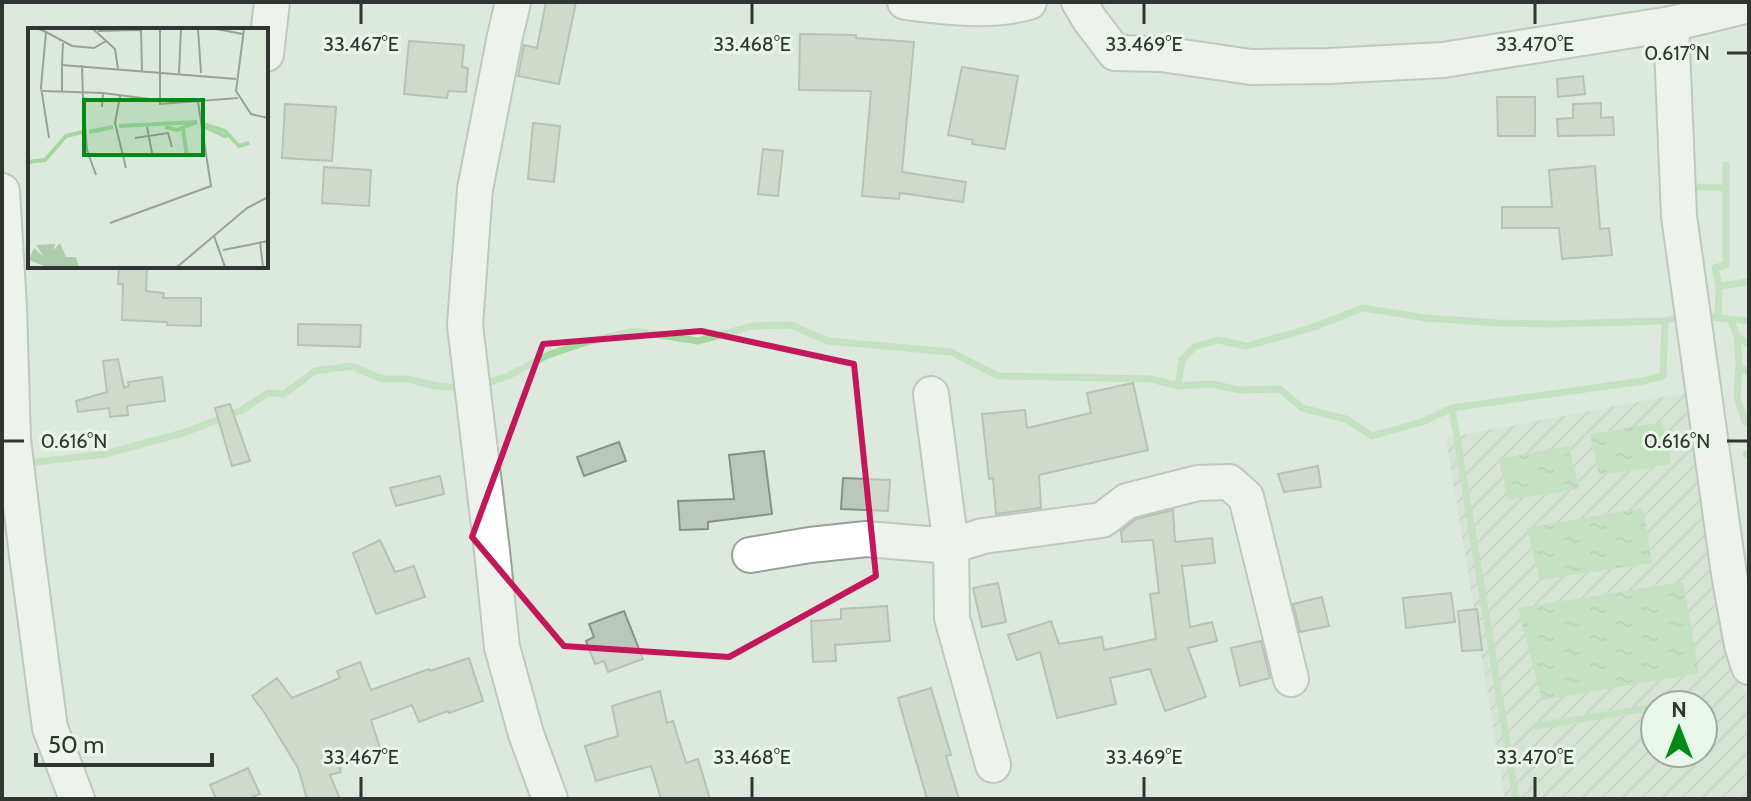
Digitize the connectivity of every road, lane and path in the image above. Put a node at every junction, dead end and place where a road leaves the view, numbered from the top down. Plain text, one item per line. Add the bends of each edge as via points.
1 (272, 2) edge
2 (513, 2) edge
3 (905, 2) edge
4 (1029, 2) edge
5 (1079, 2) edge
6 (1749, 5) edge
7 (1671, 24) junction
8 (268, 37) edge
9 (2, 191) edge
10 (931, 394) dead end
11 (951, 546) junction
12 (750, 555) dead end
13 (1749, 667) edge
14 (1291, 679) dead end
15 (993, 765) dead end
16 (77, 799) edge
17 (550, 799) edge

1 - 8 street
2 - 17 street via 475,189 465,325 502,647
3 - 4 street via 961,9
5 - 7 street via 1115,53 1251,67 1443,60
6 - 7 street
7 - 13 street via 1679,216 1729,574
9 - 16 street via 16,464 50,728
10 - 11 street
11 - 12 street via 866,539
11 - 14 street via 983,536 1102,520 1127,501 1198,483 1229,482 1246,497
11 - 15 street via 952,618

